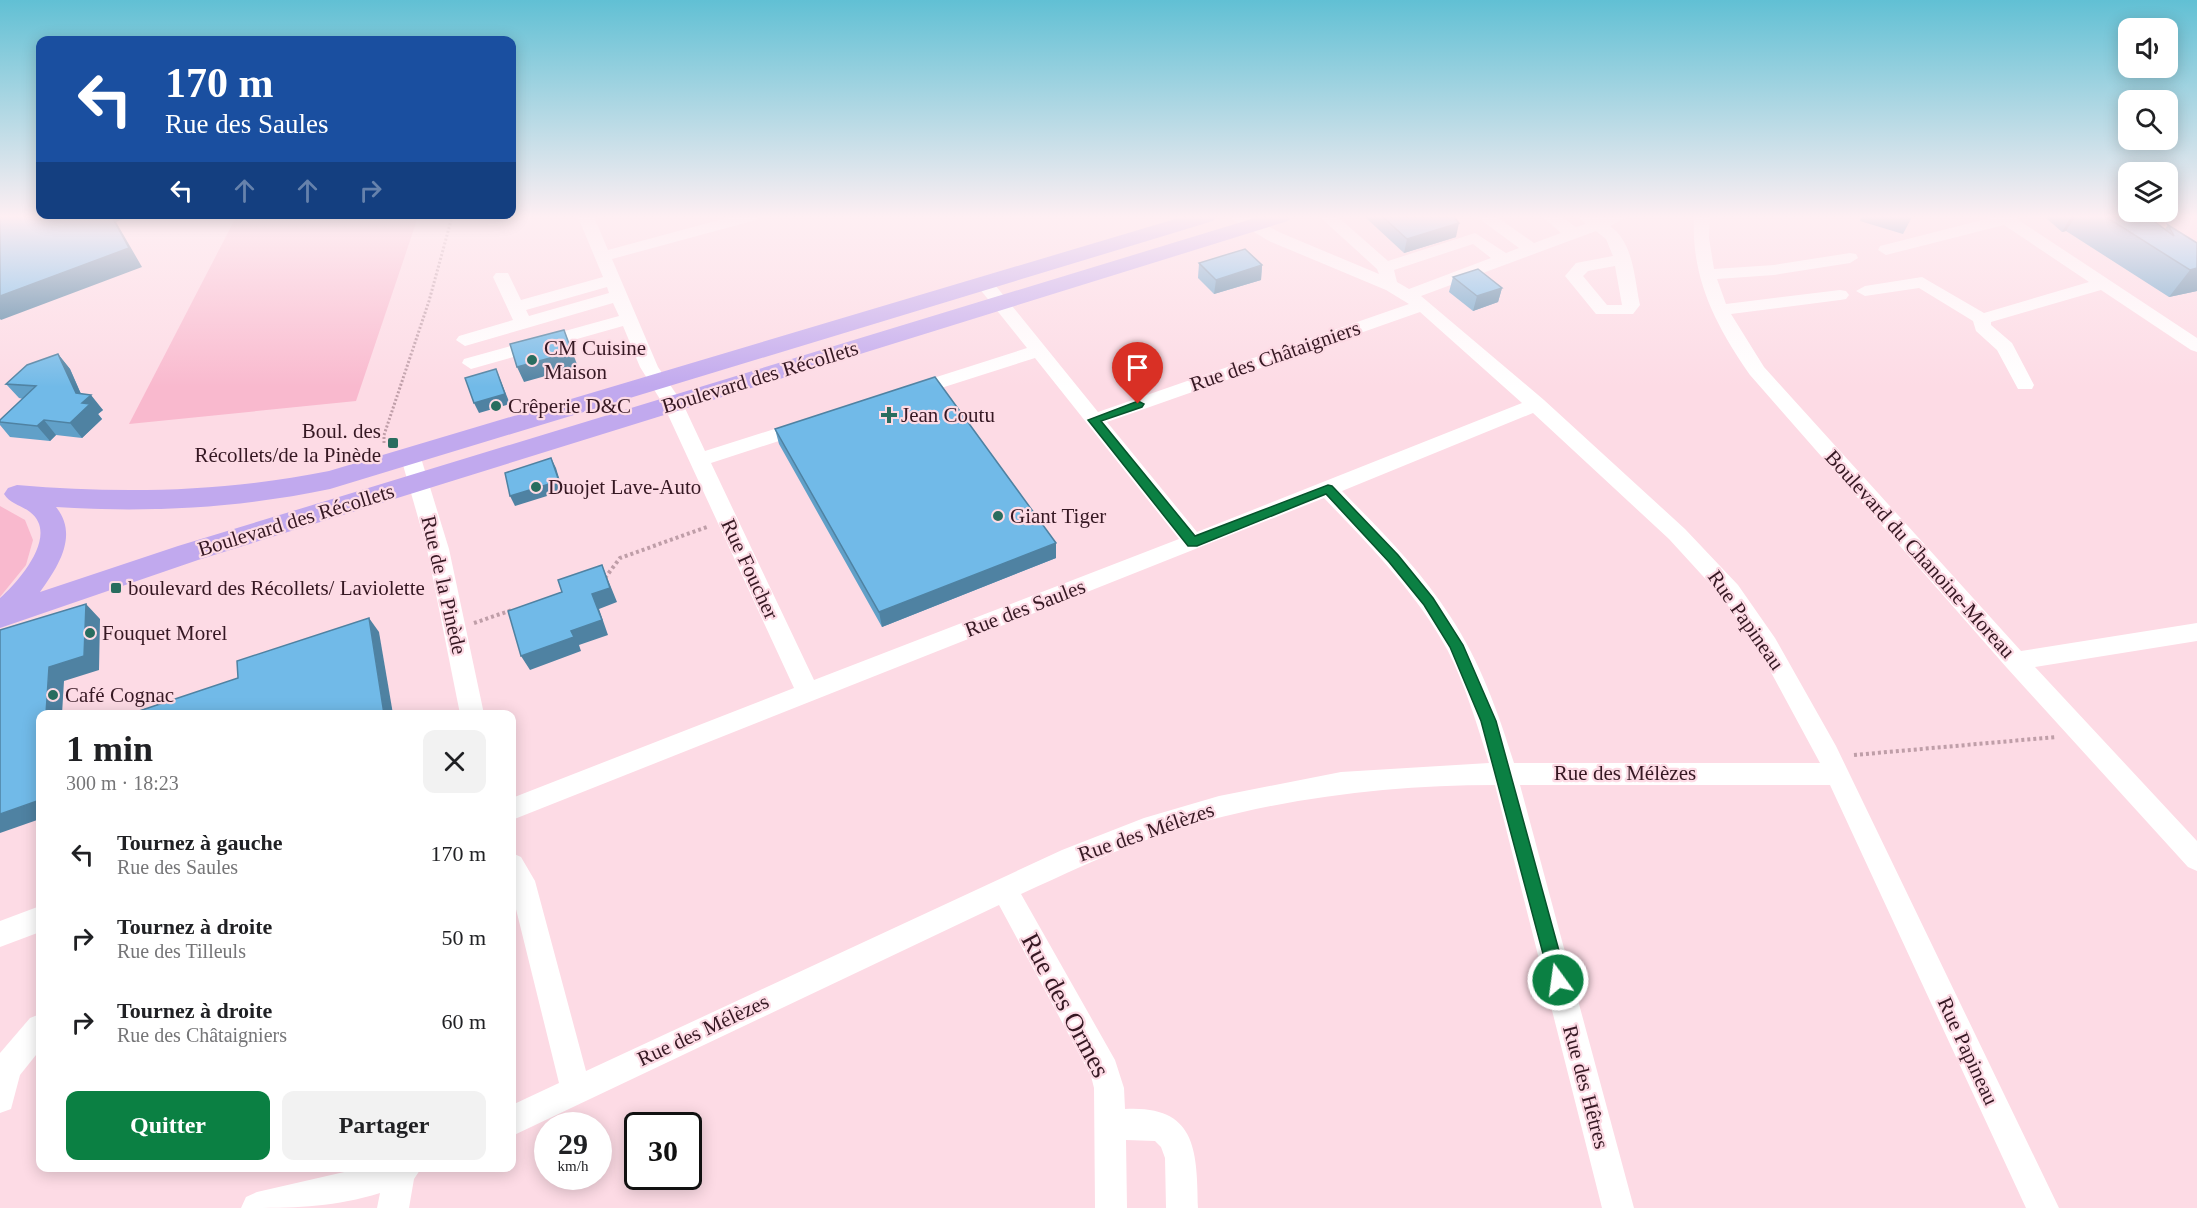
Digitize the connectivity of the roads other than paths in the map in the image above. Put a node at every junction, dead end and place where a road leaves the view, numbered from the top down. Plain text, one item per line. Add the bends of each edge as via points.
1 (608, 273) edge
2 (1021, 273) edge
3 (1091, 273) edge
4 (1363, 273) edge
5 (1387, 273) edge
6 (1473, 273) edge
7 (1717, 273) edge
8 (2087, 273) edge
9 (1707, 274) joint
10 (502, 277) dead end
11 (985, 284) junction
12 (2103, 284) junction
13 (1392, 286) junction
14 (614, 288) junction
15 (1865, 291) dead end
16 (1840, 295) dead end
17 (1416, 300) junction
18 (1000, 304) junction
19 (1719, 310) junction
20 (520, 315) junction
21 (628, 319) junction
22 (1982, 319) junction
23 (465, 340) dead end
24 (2197, 346) edge
25 (1038, 351) junction
26 (471, 363) dead end
27 (659, 383) junction
28 (2025, 385) dead end
29 (893, 397) edge
30 (673, 404) junction
31 (1537, 404) junction
32 (1094, 420) junction
33 (820, 421) edge
34 (699, 460) junction
35 (414, 470) junction
36 (1328, 489) junction
37 (6, 491) edge
38 (1193, 542) junction
39 (0, 616) edge
40 (2197, 632) edge
41 (2015, 660) junction
42 (808, 692) junction
43 (471, 710) edge
44 (1846, 764) junction
45 (1505, 774) junction
46 (516, 807) edge
47 (2197, 859) edge
48 (516, 871) edge
49 (1004, 889) junction
50 (36, 920) edge
51 (0, 934) edge
52 (36, 1033) edge
53 (4, 1063) edge
54 (576, 1090) junction
55 (0, 1098) edge
56 (516, 1119) edge
57 (1110, 1126) junction
58 (392, 1172) edge
59 (401, 1172) edge
60 (257, 1208) edge
61 (393, 1208) edge
62 (1111, 1208) edge
63 (1182, 1208) edge
64 (1618, 1208) edge
65 (2043, 1208) edge

1 - 14 street, Rue Foucher
2 - 11 main road, Boulevard des Récollets
3 - 18 main road, Boulevard des Récollets
4 - 13 street, Rue Papineau
5 - 13 street
6 - 17 street, Rue des Châtaigniers
7 - 9 street
8 - 12 street
9 - 19 street, Boulevard du Chanoine-Moreau
10 - 20 street
11 - 18 street
11 - 27 main road, Boulevard des Récollets
12 - 22 street
12 - 24 street
13 - 17 street, Rue Papineau
14 - 20 street
14 - 21 street, Rue Foucher
15 - 22 street via 1922,282
16 - 19 street
17 - 31 street, Rue Papineau
17 - 32 street, Rue des Châtaigniers
18 - 25 street
18 - 30 main road, Boulevard des Récollets
19 - 41 street, Boulevard du Chanoine-Moreau via 1743,352 1773,390
20 - 23 street
21 - 26 street
21 - 27 street, Rue Foucher
22 - 28 street via 1982,327 2005,347
25 - 29 street
25 - 32 street
27 - 30 street, Rue Foucher
27 - 35 main road, Boulevard des Récollets
30 - 34 street, Rue Foucher
30 - 35 main road, Boulevard des Récollets
31 - 36 street, Rue des Saules
31 - 44 street, Rue Papineau via 1677,534 1730,591
32 - 38 street
33 - 34 street
34 - 42 street, Rue Foucher
35 - 37 main road, Boulevard des Récollets via 201,501 134,503
35 - 39 main road, Boulevard des Récollets via 188,553
35 - 43 street, Rue de la Pinède via 438,549
36 - 38 street, Rue des Saules
36 - 45 street, Rue des Hêtres via 1394,559 1437,614 1469,672
37 - 39 main road via 35,502 47,513 54,537 38,576
38 - 42 street, Rue des Saules
40 - 41 street
41 - 47 street, Boulevard du Chanoine-Moreau
42 - 46 street, Rue des Saules
44 - 45 street, Rue des Mélèzes
44 - 65 street, Rue Papineau
45 - 49 street, Rue des Mélèzes via 1383,779 1254,799 1144,829
45 - 64 street, Rue des Hêtres
48 - 54 street via 522,881
49 - 54 street, Rue des Mélèzes
49 - 57 street, Rue des Ormes via 1104,1071 1109,1088
50 - 51 street
52 - 53 street
53 - 55 street
54 - 56 street, Rue des Mélèzes
57 - 62 street, Rue des Ormes
57 - 63 street via 1154,1125 1171,1134 1180,1153
58 - 60 street via 358,1186
59 - 61 street

